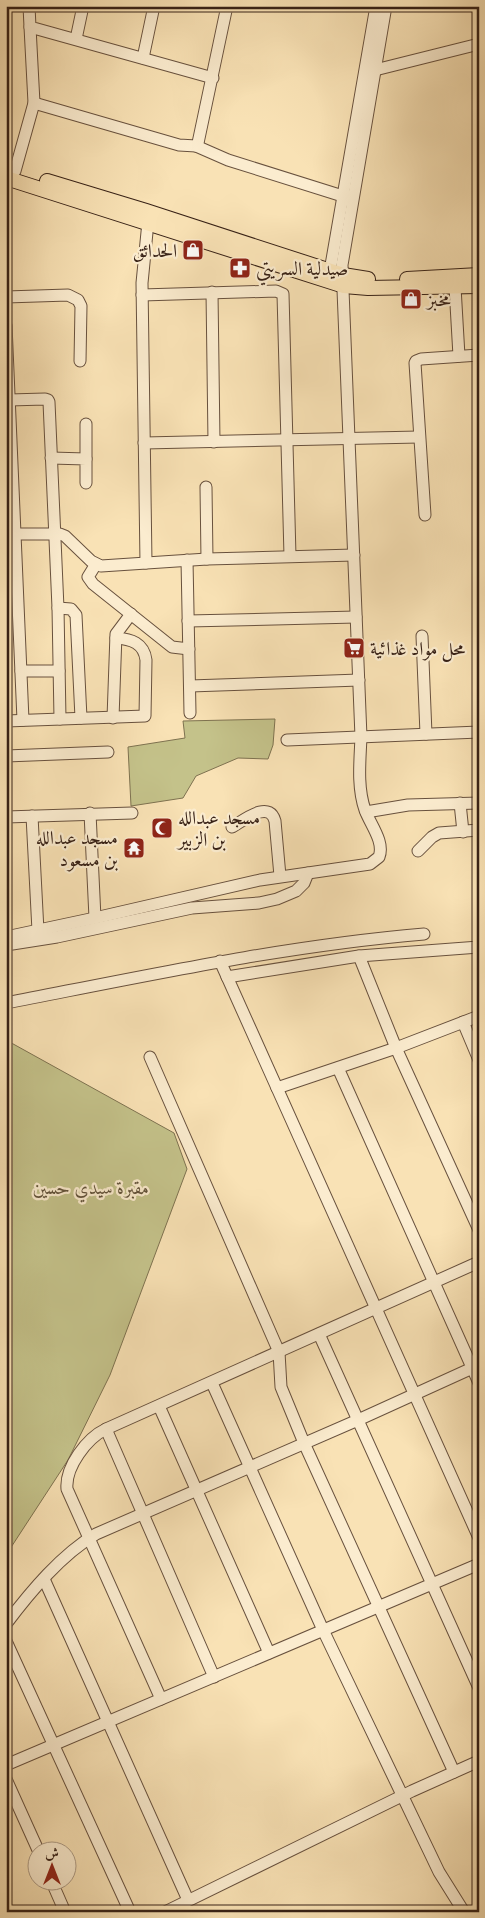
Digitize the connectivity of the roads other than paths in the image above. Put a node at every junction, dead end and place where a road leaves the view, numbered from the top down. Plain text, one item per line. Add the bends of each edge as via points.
1 (29, 6) edge
2 (83, 6) edge
3 (154, 6) edge
4 (227, 6) edge
5 (376, 6) edge
6 (386, 6) edge
7 (30, 27) junction
8 (76, 39) junction
9 (479, 44) edge
10 (143, 58) junction
11 (375, 70) junction
12 (213, 78) junction
13 (34, 103) junction
14 (196, 146) junction
15 (9, 173) edge
16 (349, 198) junction
17 (147, 216) junction
18 (479, 276) edge
19 (339, 277) junction
20 (479, 286) edge
21 (455, 287) junction
22 (212, 292) junction
23 (142, 295) junction
24 (6, 297) edge
25 (6, 325) edge
26 (479, 355) edge
27 (459, 356) junction
28 (80, 361) dead end
29 (9, 400) junction
30 (86, 424) dead end
31 (419, 437) junction
32 (348, 439) junction
33 (287, 440) junction
34 (214, 442) junction
35 (144, 443) junction
36 (51, 458) junction
37 (86, 458) junction
38 (9, 467) edge
39 (86, 483) dead end
40 (206, 486) dead end
41 (425, 515) dead end
42 (16, 534) junction
43 (54, 534) junction
44 (354, 555) junction
45 (290, 556) junction
46 (207, 559) junction
47 (187, 560) junction
48 (146, 563) junction
49 (96, 564) junction
50 (58, 608) junction
51 (131, 614) junction
52 (356, 617) junction
53 (188, 622) junction
54 (422, 636) dead end
55 (116, 638) junction
56 (189, 649) junction
57 (21, 671) junction
58 (59, 671) junction
59 (358, 680) junction
60 (190, 686) junction
61 (190, 713) dead end
62 (81, 718) junction
63 (113, 718) junction
64 (60, 719) junction
65 (23, 720) junction
66 (6, 721) edge
67 (479, 732) edge
68 (426, 734) junction
69 (361, 737) junction
70 (287, 740) dead end
71 (108, 752) dead end
72 (6, 756) edge
73 (460, 803) junction
74 (479, 803) edge
75 (366, 812) junction
76 (132, 813) dead end
77 (90, 814) junction
78 (32, 816) junction
79 (6, 817) edge
80 (232, 827) dead end
81 (479, 830) edge
82 (463, 832) junction
83 (418, 851) dead end
84 (308, 873) junction
85 (280, 876) junction
86 (95, 918) junction
87 (38, 931) junction
88 (424, 934) dead end
89 (6, 937) edge
90 (332, 943) junction
91 (6, 945) edge
92 (479, 947) edge
93 (359, 956) junction
94 (339, 959) junction
95 (220, 961) junction
96 (228, 977) junction
97 (6, 1003) edge
98 (479, 1016) edge
99 (463, 1022) junction
100 (396, 1048) junction
101 (150, 1056) dead end
102 (479, 1060) edge
103 (338, 1068) junction
104 (277, 1088) junction
105 (479, 1230) edge
106 (479, 1262) edge
107 (434, 1282) junction
108 (376, 1308) junction
109 (318, 1334) junction
110 (279, 1352) junction
111 (475, 1366) edge
112 (212, 1382) junction
113 (479, 1383) edge
114 (414, 1394) junction
115 (159, 1406) junction
116 (358, 1420) junction
117 (106, 1429) junction
118 (304, 1443) junction
119 (250, 1467) junction
120 (196, 1490) junction
121 (142, 1514) junction
122 (88, 1538) junction
123 (479, 1538) edge
124 (479, 1564) edge
125 (44, 1580) junction
126 (432, 1584) junction
127 (378, 1607) junction
128 (6, 1624) edge
129 (322, 1630) junction
130 (6, 1641) edge
131 (269, 1653) junction
132 (214, 1677) junction
133 (479, 1688) edge
134 (161, 1699) junction
135 (108, 1722) junction
136 (54, 1745) junction
137 (479, 1761) edge
138 (6, 1765) edge
139 (454, 1772) junction
140 (6, 1779) edge
141 (402, 1796) junction
142 (33, 1840) edge
143 (55, 1890) edge
144 (188, 1900) junction
145 (65, 1912) edge
146 (130, 1912) edge
147 (165, 1912) edge
148 (464, 1912) edge

1 - 7 street
2 - 8 street
3 - 10 street
4 - 12 street
5 - 16 street
6 - 11 street
7 - 8 street
7 - 13 street
8 - 10 street
9 - 11 street
10 - 12 street
11 - 16 street
12 - 14 street
13 - 14 street via 179,145
13 - 15 street
14 - 16 street via 228,160
15 - 17 main road
16 - 19 street
17 - 19 main road
17 - 19 main road
17 - 23 street
18 - 19 main road via 388,280
19 - 21 main road via 368,288
19 - 32 street
20 - 21 main road
21 - 27 street
22 - 23 street
22 - 33 street via 276,291 283,294
22 - 34 street
23 - 35 street
24 - 28 street via 68,295 78,300 81,306
25 - 29 street
26 - 27 street
27 - 31 street via 416,361
29 - 36 street via 48,400
29 - 38 street
30 - 37 street
31 - 32 street
31 - 41 street
32 - 33 street
32 - 44 street
33 - 34 street
33 - 45 street
34 - 35 street
35 - 48 street
36 - 37 street
36 - 43 street
37 - 39 street
38 - 42 street
40 - 46 street
42 - 43 street
42 - 57 street
43 - 49 street via 65,536
43 - 50 street
44 - 45 street
44 - 52 street
45 - 46 street
46 - 47 street
47 - 48 street
47 - 53 street
48 - 49 street
49 - 51 street via 89,574 90,582
50 - 58 street
50 - 62 street via 71,609 76,615
51 - 55 street
51 - 56 street via 172,647
52 - 53 street
52 - 59 street
53 - 56 street
54 - 68 street
55 - 63 street
55 - 63 street via 137,643 144,651 146,713 142,717
56 - 60 street
57 - 58 street
57 - 65 street
58 - 64 street
59 - 60 street
59 - 69 street
60 - 61 street
62 - 63 street
62 - 64 street
64 - 65 street
65 - 66 street
67 - 68 street
68 - 69 street
69 - 70 street
69 - 75 street via 360,791
71 - 72 street
73 - 74 street
73 - 75 street via 408,805
73 - 82 street
75 - 84 street via 381,846 377,860 370,864
76 - 77 street
77 - 78 street
77 - 86 street
78 - 79 street
78 - 87 street
80 - 85 street via 261,811 273,815
81 - 82 street
82 - 83 street via 435,835
84 - 85 street
84 - 91 street via 296,892 277,899 192,908
85 - 86 street
86 - 87 street
87 - 89 street
88 - 90 street
90 - 94 street
90 - 95 street
92 - 93 street
93 - 94 street
93 - 100 street
94 - 96 street
95 - 96 street
95 - 97 street
96 - 104 street
98 - 99 street
99 - 100 street
99 - 102 street
100 - 103 street
100 - 105 street
101 - 110 street
103 - 104 street
103 - 107 street
104 - 108 street
106 - 107 street
107 - 108 street
107 - 111 street
108 - 109 street
108 - 114 street
109 - 110 street
109 - 116 street
110 - 112 street
110 - 118 street via 281,1387
111 - 113 street
111 - 114 street
112 - 115 street
112 - 119 street
114 - 116 street
114 - 123 street
115 - 117 street
115 - 120 street
116 - 118 street
116 - 126 street
117 - 121 street
117 - 122 street via 87,1442 67,1480 69,1494
118 - 119 street
118 - 127 street
119 - 120 street
119 - 129 street
120 - 121 street
120 - 131 street
121 - 122 street
121 - 132 street
122 - 125 street
122 - 134 street
124 - 126 street
125 - 128 street
125 - 135 street
126 - 127 street
126 - 133 street
127 - 129 street
127 - 139 street
129 - 131 street
129 - 141 street
130 - 136 street
131 - 132 street
132 - 134 street
134 - 135 street
135 - 136 street
135 - 144 street
136 - 138 street
136 - 146 street
137 - 139 street
139 - 141 street
140 - 142 street
141 - 144 street
141 - 148 street via 439,1872
143 - 145 street
144 - 147 street

